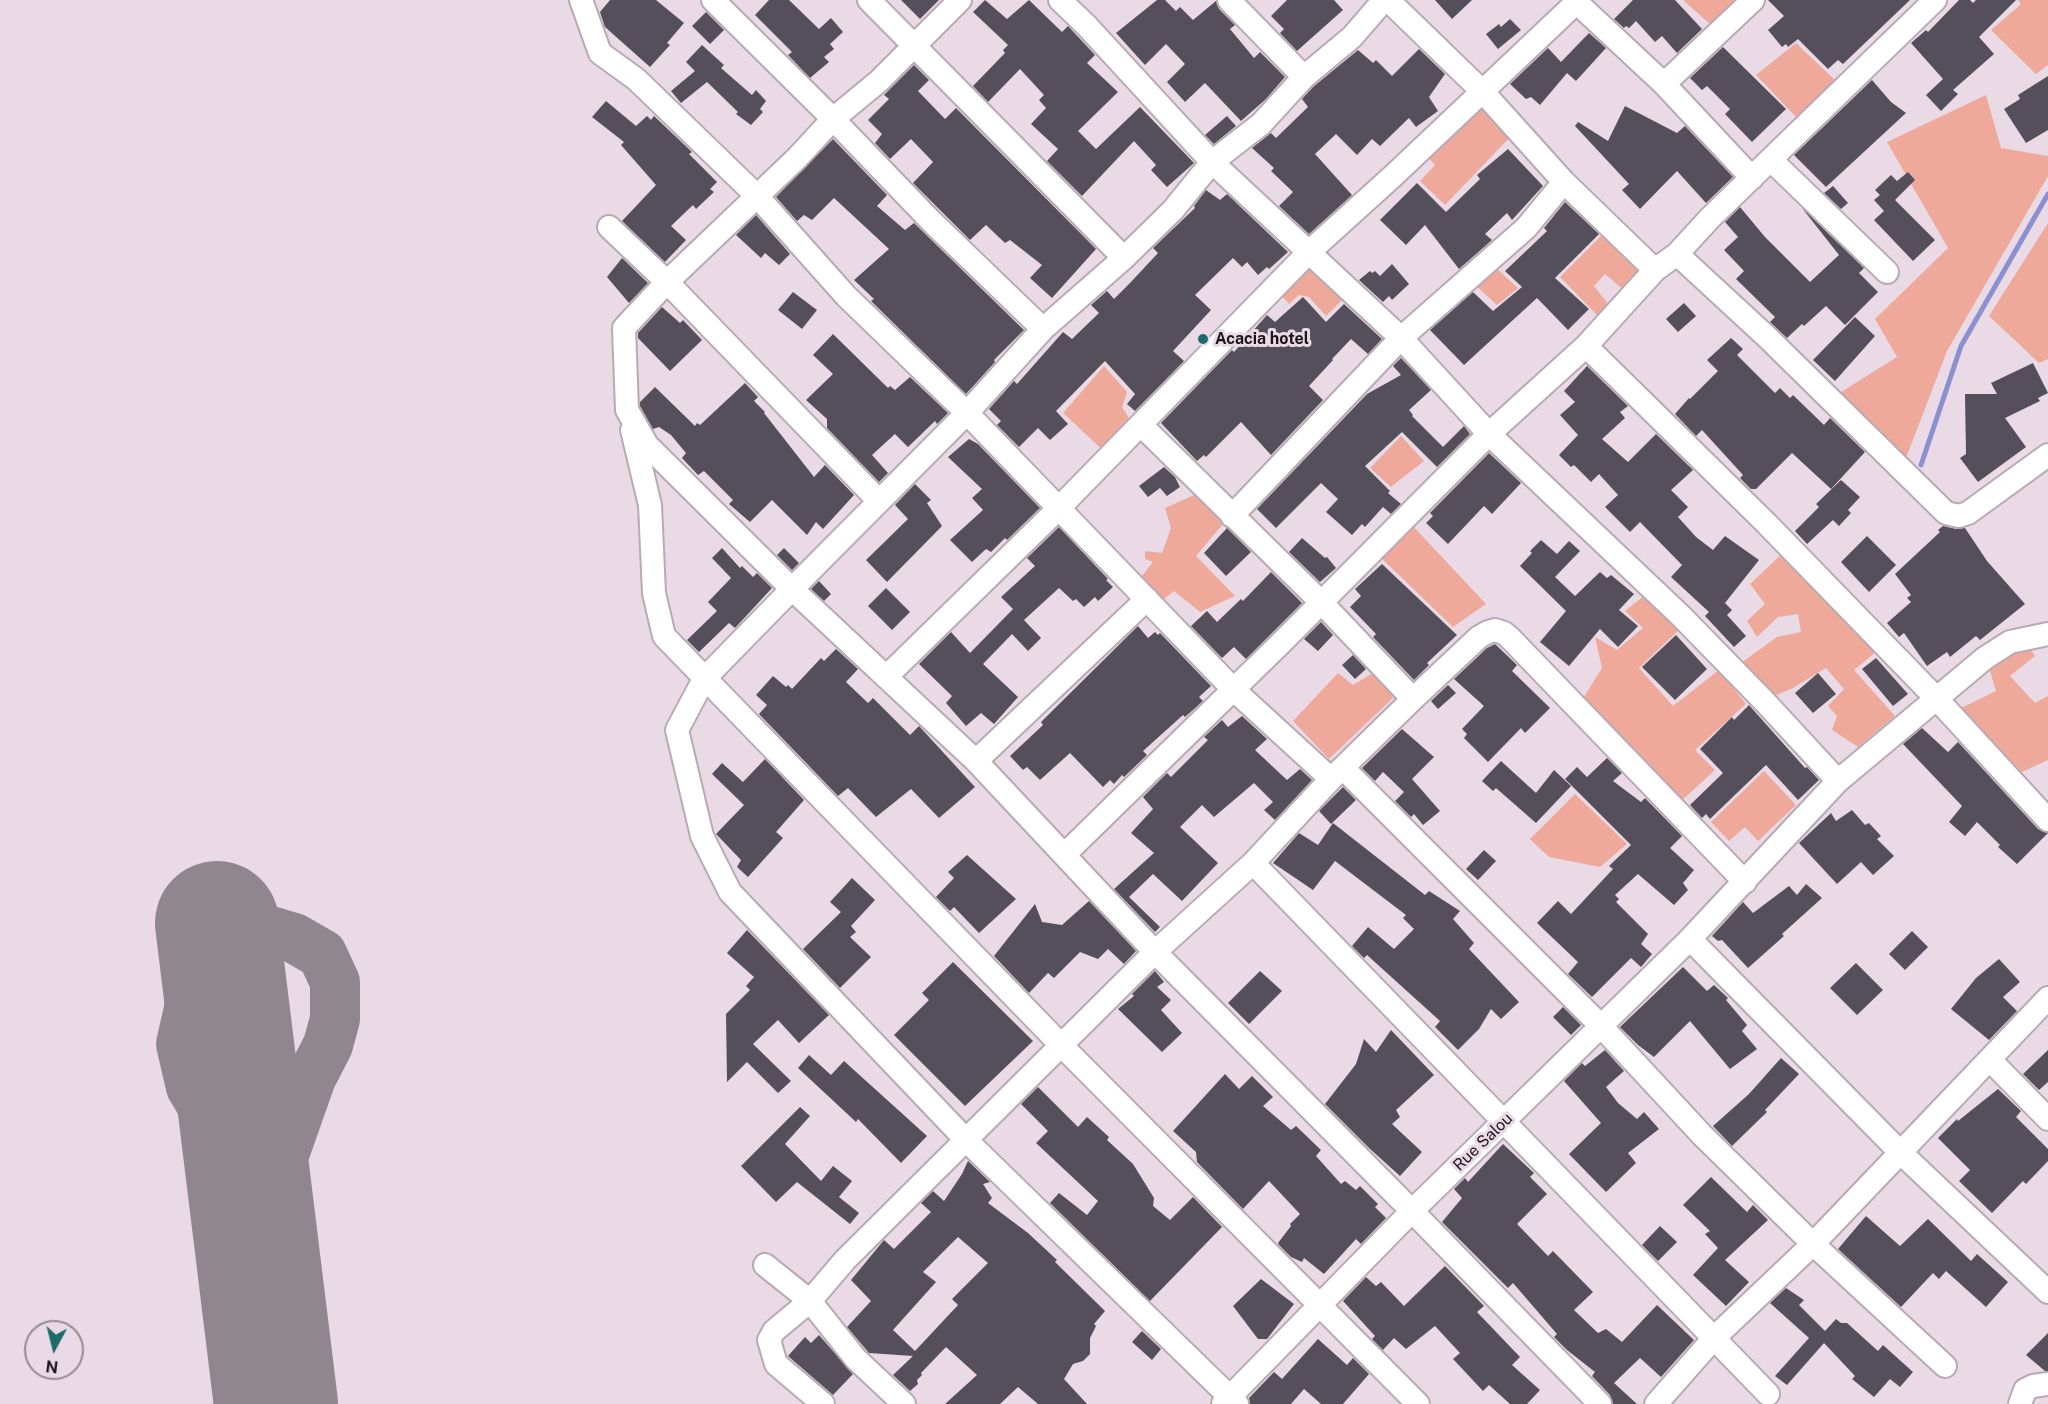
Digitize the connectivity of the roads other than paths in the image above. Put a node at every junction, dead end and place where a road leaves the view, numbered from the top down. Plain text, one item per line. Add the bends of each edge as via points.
1 (581, 0) edge
2 (713, 0) edge
3 (869, 0) edge
4 (960, 0) edge
5 (1060, 0) edge
6 (1229, 0) edge
7 (1384, 0) edge
8 (1388, 0) edge
9 (1753, 0) edge
10 (1935, 0) edge
11 (1576, 1) edge
12 (914, 45) junction
13 (1304, 77) junction
14 (1664, 84) junction
15 (1483, 92) junction
16 (833, 119) junction
17 (1771, 160) junction
18 (1212, 162) junction
19 (1752, 178) junction
20 (1564, 182) junction
21 (757, 196) junction
22 (609, 227) dead end
23 (1309, 252) junction
24 (1677, 254) junction
25 (1124, 258) junction
26 (1655, 270) junction
27 (1887, 272) dead end
28 (667, 282) junction
29 (1043, 329) junction
30 (1401, 338) junction
31 (1586, 346) junction
32 (627, 410) junction
33 (967, 414) junction
34 (1141, 425) junction
35 (1489, 434) junction
36 (2048, 455) edge
37 (879, 501) junction
38 (1058, 509) junction
39 (1232, 516) junction
40 (792, 589) junction
41 (1147, 598) junction
42 (1321, 602) junction
43 (2048, 634) edge
44 (886, 677) junction
45 (705, 679) junction
46 (1234, 690) junction
47 (1936, 698) junction
48 (1413, 699) junction
49 (976, 761) junction
50 (1337, 773) junction
51 (1838, 782) junction
52 (2048, 820) edge
53 (1064, 855) junction
54 (1253, 863) junction
55 (1745, 882) junction
56 (1690, 939) junction
57 (1155, 952) junction
58 (2048, 998) edge
59 (1600, 1025) junction
60 (1062, 1046) junction
61 (1990, 1060) junction
62 (2048, 1119) edge
63 (1505, 1121) junction
64 (967, 1141) junction
65 (1902, 1153) junction
66 (1412, 1211) junction
67 (1813, 1244) junction
68 (765, 1265) dead end
69 (2048, 1292) edge
70 (810, 1301) junction
71 (1321, 1305) junction
72 (1714, 1338) junction
73 (1944, 1366) dead end
74 (2048, 1384) edge
75 (1768, 1394) dead end
76 (1230, 1402) edge
77 (823, 1404) edge
78 (904, 1404) edge
79 (1418, 1404) edge
80 (1600, 1404) edge
81 (1656, 1404) edge
82 (2020, 1404) edge

1 - 21 street via 600,53 636,80
2 - 16 street
3 - 12 street
4 - 12 street
5 - 18 street
6 - 13 street
7 - 13 street via 1352,37
8 - 15 street
9 - 14 street
10 - 17 street
11 - 14 street
11 - 15 street
12 - 16 street
12 - 25 street
13 - 18 street via 1262,124
14 - 19 street
15 - 20 street
15 - 23 street
16 - 21 street
16 - 29 street
17 - 19 street
17 - 27 street
18 - 23 street
18 - 25 street via 1173,210
19 - 24 street
20 - 26 street
20 - 30 street via 1526,228
21 - 28 street
21 - 33 street via 846,296
22 - 28 street
23 - 30 street
23 - 34 street
24 - 26 street
24 - 36 street via 1947,513 1968,513
25 - 29 street
26 - 31 street
28 - 32 street via 624,328
28 - 37 street
29 - 33 street
30 - 35 street
30 - 39 street
31 - 35 street
31 - 47 street
32 - 40 street via 647,445
32 - 45 street via 650,505 654,593 664,636
33 - 37 street
33 - 38 street
34 - 38 street
34 - 39 street
35 - 42 street
35 - 51 street via 1682,616
37 - 40 street
38 - 41 street
38 - 44 street
39 - 42 street
40 - 44 street
40 - 45 street
41 - 46 street
41 - 49 street
42 - 46 street
42 - 48 street
43 - 47 street, Rue Salou via 2010,642
44 - 49 street
45 - 60 street
45 - 64 street via 677,730 702,836 730,892
46 - 50 street
46 - 53 street
47 - 51 street, Rue Salou
47 - 52 street
48 - 50 street
48 - 55 street via 1479,637 1495,630 1504,633
49 - 53 street
50 - 54 street
50 - 59 street
51 - 55 street, Rue Salou
53 - 57 street
54 - 57 street
54 - 63 street
55 - 56 street, Rue Salou
56 - 59 street, Rue Salou
56 - 65 street
57 - 60 street
57 - 66 street
58 - 61 street
59 - 63 street, Rue Salou
59 - 67 street via 1702,1135
60 - 64 street
60 - 71 street
61 - 62 street
61 - 65 street
63 - 66 street, Rue Salou
63 - 72 street
64 - 70 street via 845,1260
64 - 76 street
65 - 67 street
65 - 69 street
66 - 71 street, Rue Salou
66 - 80 street
67 - 72 street
67 - 73 street
68 - 70 street
70 - 77 street via 774,1331 769,1340 776,1364
70 - 78 street via 856,1359
71 - 76 street, Rue Salou
71 - 79 street
72 - 75 street
72 - 81 street
74 - 82 street via 2025,1390

